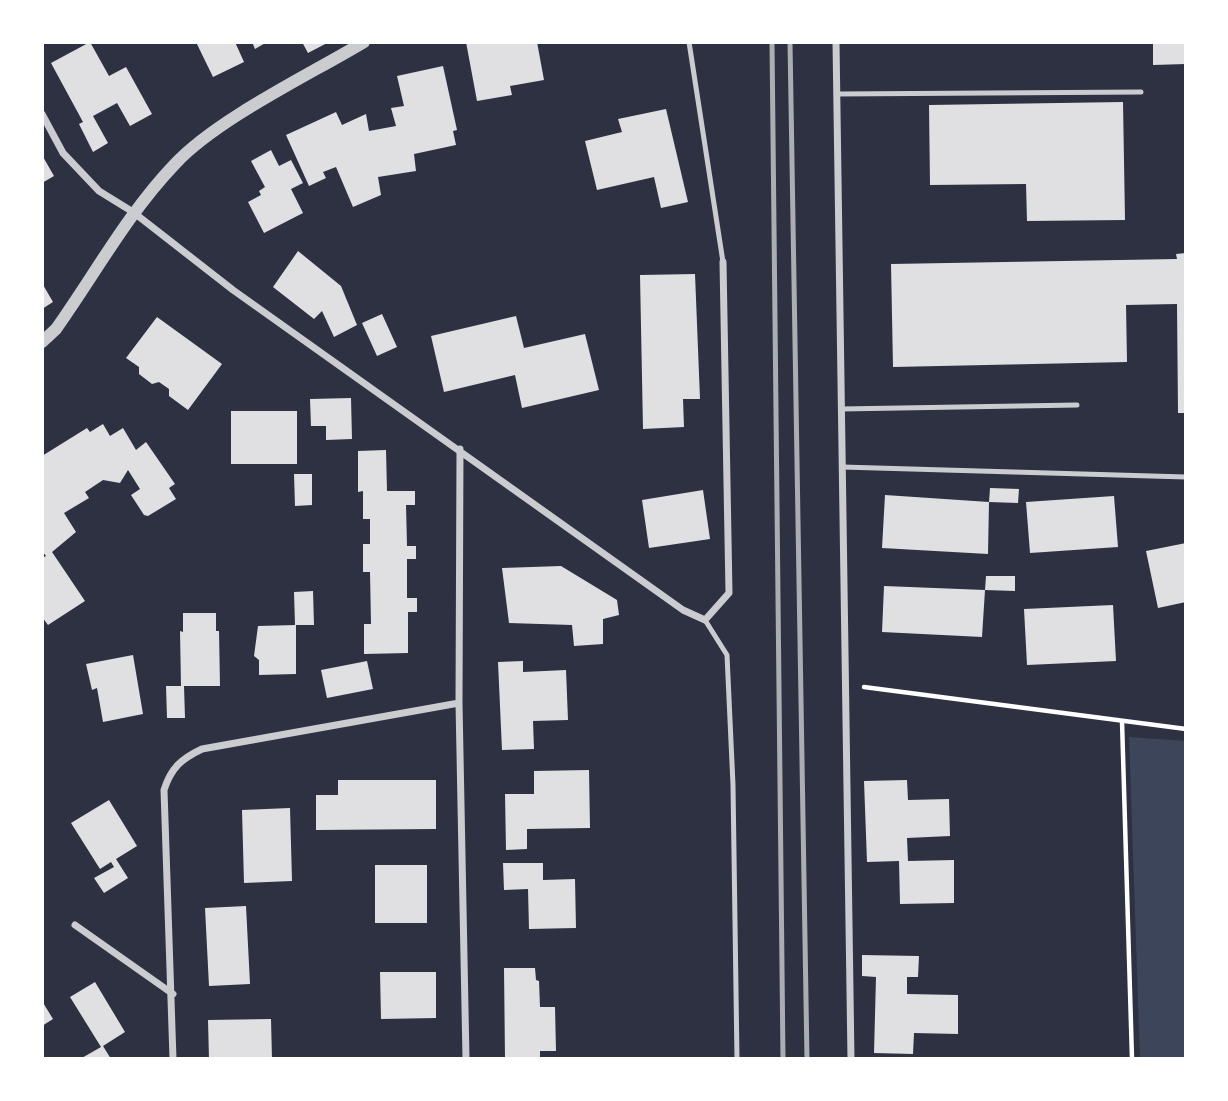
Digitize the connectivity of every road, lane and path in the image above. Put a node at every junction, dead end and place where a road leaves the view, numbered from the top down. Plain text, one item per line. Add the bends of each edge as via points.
1 (364, 42) edge
2 (689, 42) edge
3 (836, 42) edge
4 (1141, 92) dead end
5 (837, 94) junction
6 (42, 114) edge
7 (133, 212) junction
8 (723, 262) joint
9 (42, 342) edge
10 (1077, 405) dead end
11 (841, 409) junction
12 (460, 449) junction
13 (842, 467) junction
14 (1186, 477) edge
15 (705, 620) junction
16 (845, 685) junction
17 (459, 703) junction
18 (1122, 721) junction
19 (1186, 729) edge
20 (75, 925) dead end
21 (173, 994) junction
22 (173, 1059) edge
23 (466, 1059) edge
24 (737, 1059) edge
25 (851, 1059) edge
26 (1132, 1059) edge

1 - 7 street via 225,125 177,162
2 - 8 lane
3 - 5 street
4 - 5 lane
5 - 11 street
6 - 7 street via 63,153 99,191
7 - 9 street via 63,319
7 - 12 street via 233,290
8 - 15 street via 729,593
10 - 11 lane
11 - 13 street
12 - 15 street via 683,610
12 - 17 street
13 - 14 lane
13 - 16 street
15 - 24 lane via 727,655
16 - 18 path
16 - 25 street
17 - 21 street via 202,749 184,757 170,771 164,790
17 - 23 street
18 - 19 path
18 - 26 path
20 - 21 street
21 - 22 street

